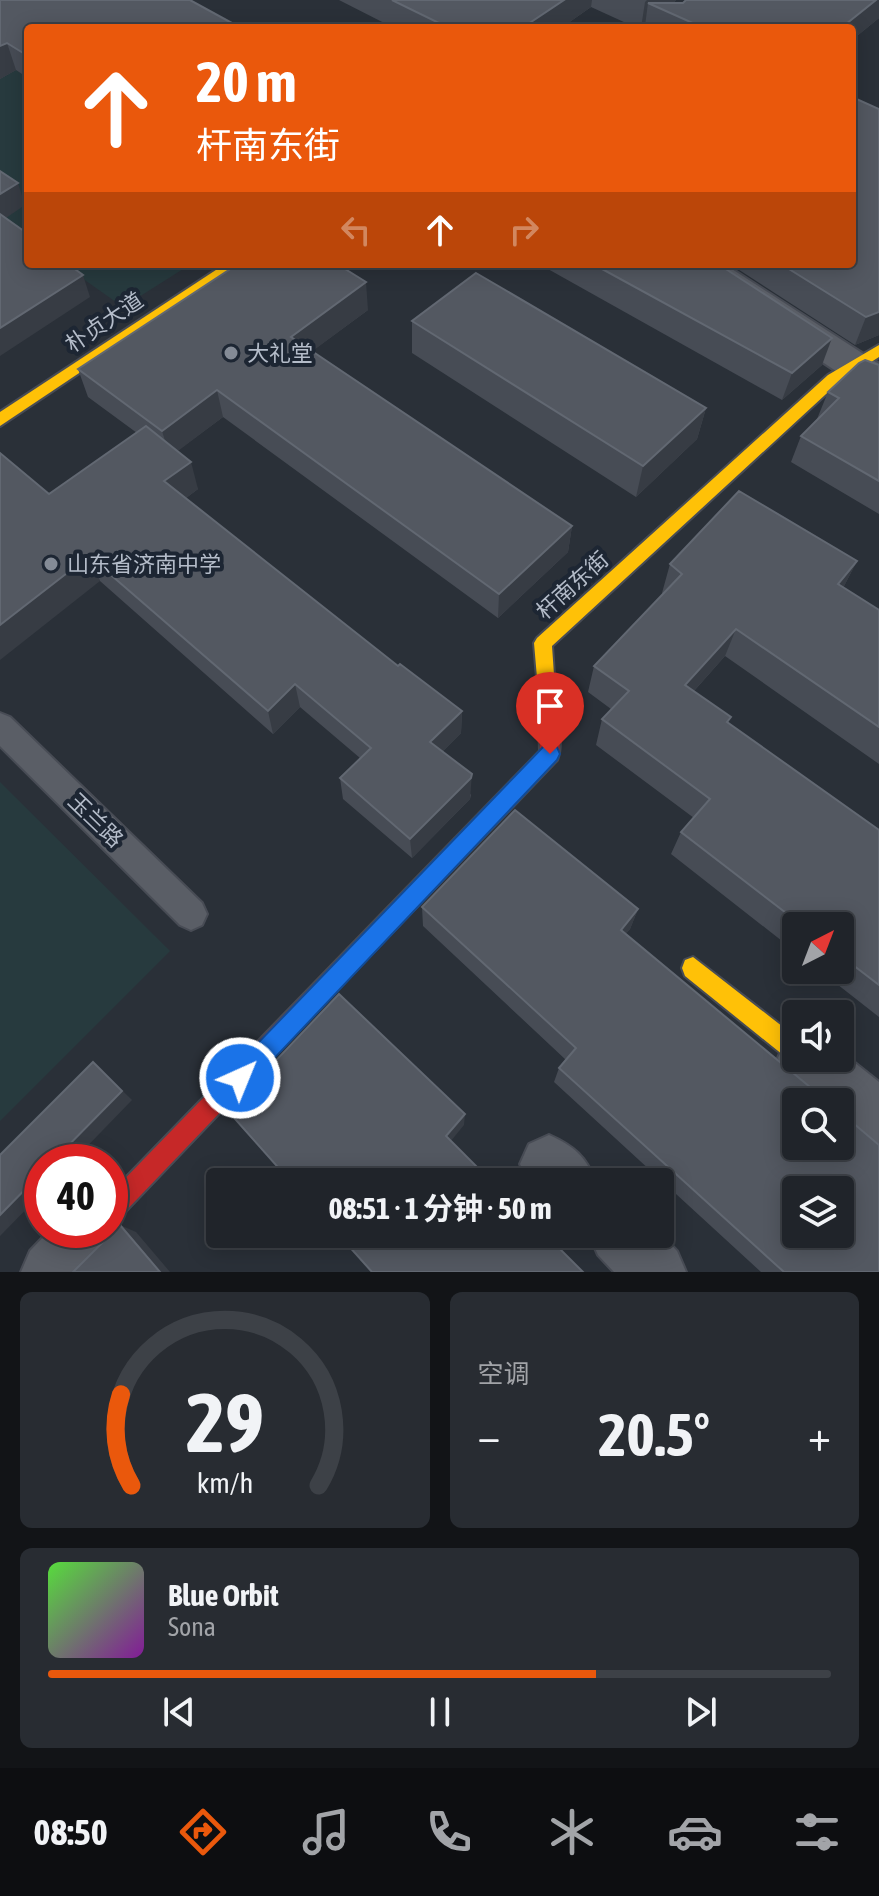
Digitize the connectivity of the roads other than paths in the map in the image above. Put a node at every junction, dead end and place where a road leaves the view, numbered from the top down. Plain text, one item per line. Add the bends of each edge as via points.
1 (229, 268) edge
2 (706, 268) edge
3 (871, 366) edge
4 (0, 420) edge
5 (0, 726) edge
6 (191, 914) dead end
7 (693, 968) dead end
8 (782, 1040) edge
9 (822, 1072) edge
10 (879, 1118) edge
11 (128, 1193) edge
12 (74, 1248) edge
13 (633, 1248) edge
14 (51, 1272) edge
15 (656, 1272) edge

1 - 4 street, 朴贞大道
2 - 3 street
3 - 11 street, 杆南东街 via 833,379 543,643 550,754
5 - 6 lane, 玉兰路
7 - 8 street
9 - 10 street
12 - 14 street
13 - 15 street

